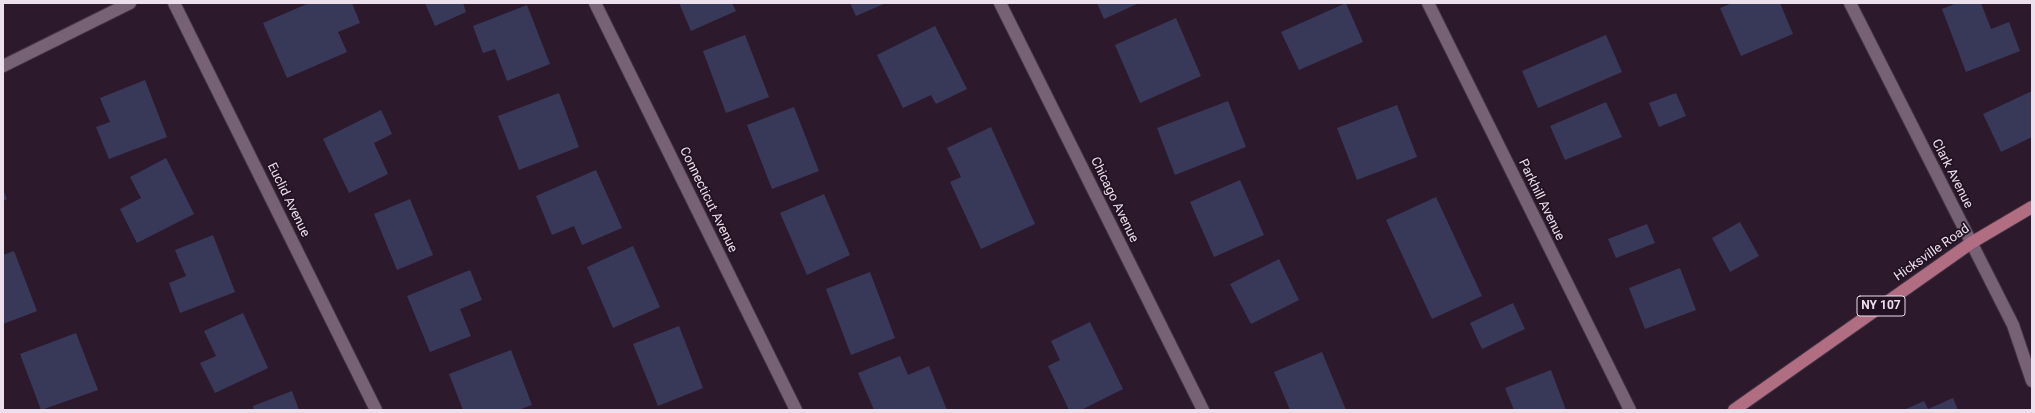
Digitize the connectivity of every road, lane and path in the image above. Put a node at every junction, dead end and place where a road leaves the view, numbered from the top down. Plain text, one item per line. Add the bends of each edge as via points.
1 (130, 3) edge
2 (174, 3) edge
3 (595, 3) edge
4 (1000, 3) edge
5 (1428, 3) edge
6 (1850, 3) edge
7 (3, 66) edge
8 (2032, 207) edge
9 (1971, 243) junction
10 (2032, 381) edge
11 (376, 410) edge
12 (796, 410) edge
13 (1203, 410) edge
14 (1630, 410) edge
15 (1734, 410) edge

1 - 7 street
2 - 11 street, Euclid Avenue
3 - 12 street, Connecticut Avenue
4 - 13 street, Chicago Avenue
5 - 14 street, Parkhill Avenue
6 - 9 street, Clark Avenue
8 - 9 main road, Hicksville Road / NY 107
9 - 10 street, Clark Avenue via 2013,325
9 - 15 main road, Hicksville Road / NY 107

